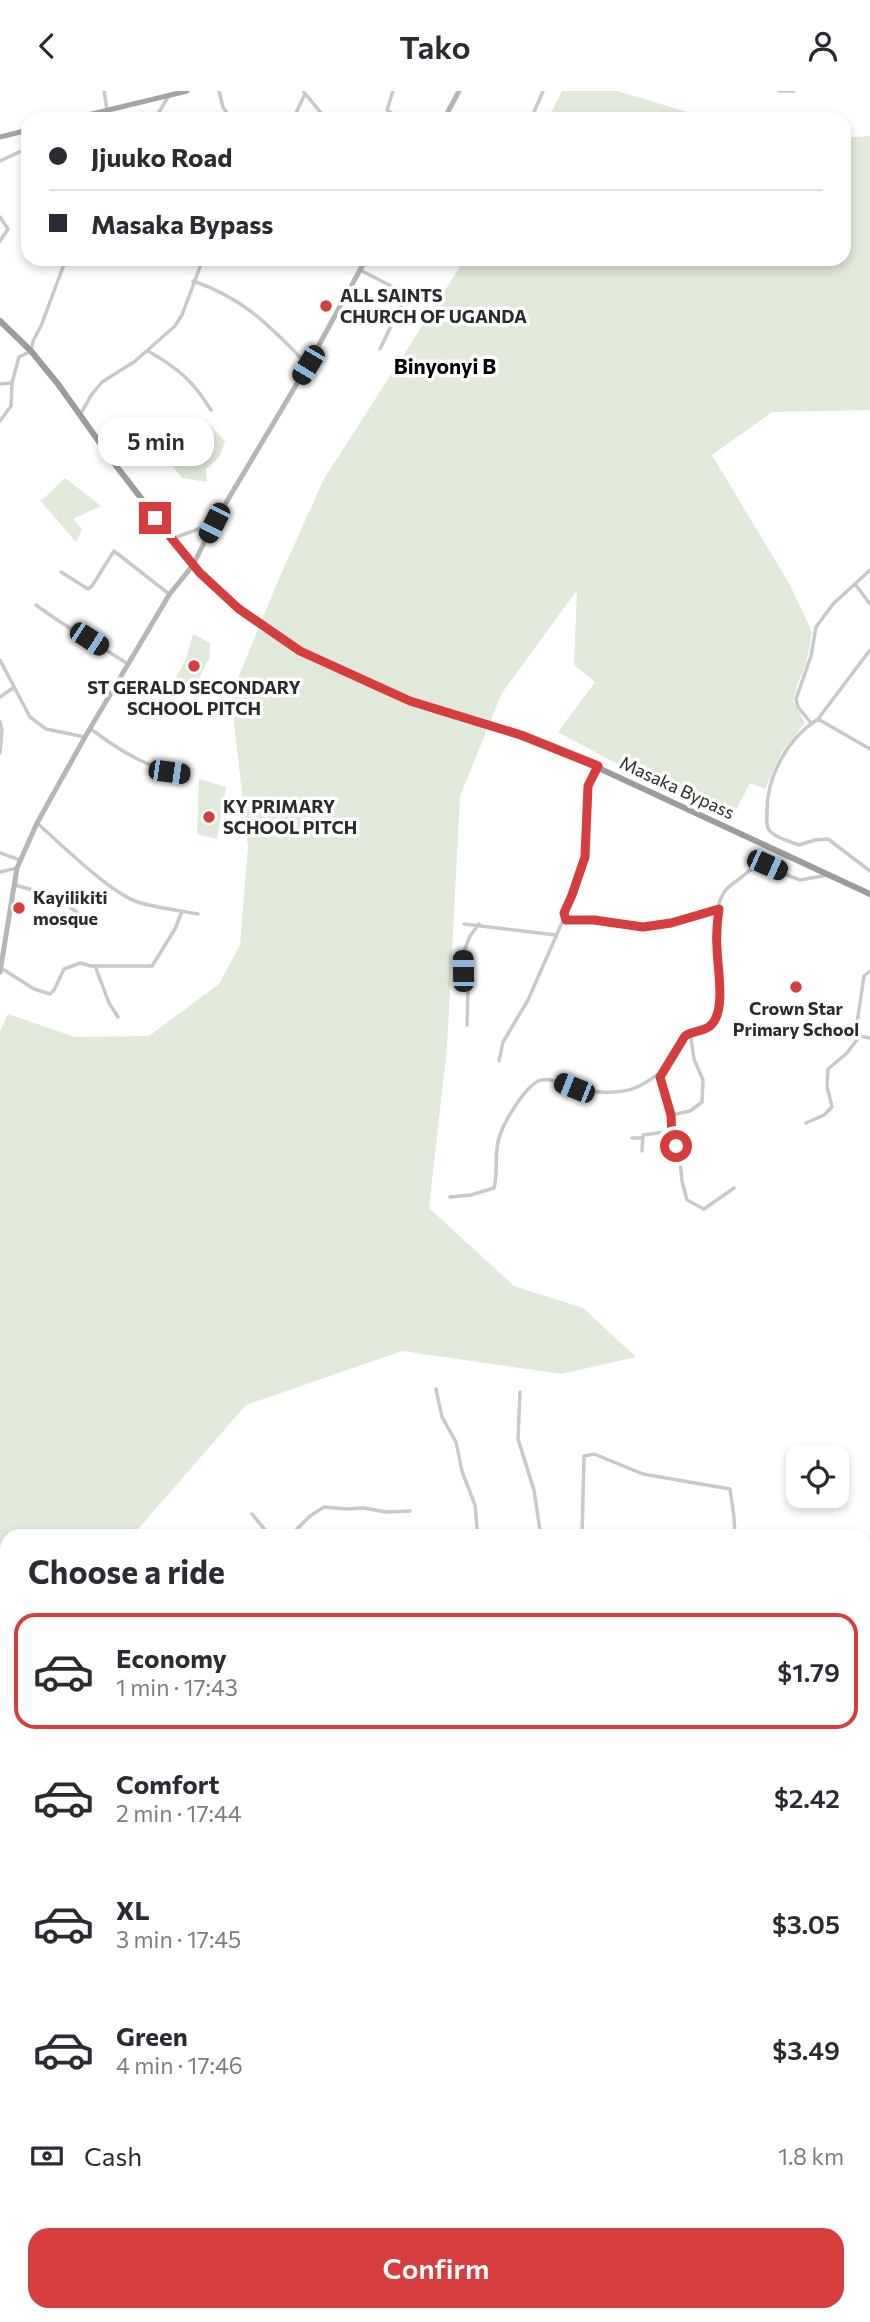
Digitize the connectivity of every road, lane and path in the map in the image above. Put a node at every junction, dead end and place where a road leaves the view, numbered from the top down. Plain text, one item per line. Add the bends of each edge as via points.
1 (104, 91) edge
2 (187, 91) edge
3 (219, 91) edge
4 (393, 91) edge
5 (459, 91) edge
6 (542, 91) edge
7 (779, 91) edge
8 (794, 91) edge
9 (304, 92) edge
10 (170, 95) junction
11 (107, 110) junction
12 (99, 112) edge
13 (159, 112) edge
14 (226, 112) edge
15 (296, 112) edge
16 (320, 112) edge
17 (390, 112) edge
18 (448, 112) edge
19 (534, 112) edge
20 (21, 131) edge
21 (1, 135) edge
22 (21, 152) edge
23 (0, 162) edge
24 (0, 217) edge
25 (0, 241) edge
26 (63, 266) edge
27 (200, 266) edge
28 (362, 266) edge
29 (360, 270) junction
30 (193, 281) junction
31 (0, 321) edge
32 (380, 349) dead end
33 (31, 351) junction
34 (148, 351) junction
35 (308, 365) junction
36 (12, 383) junction
37 (0, 384) edge
38 (211, 410) dead end
39 (79, 415) junction
40 (0, 421) edge
41 (214, 523) junction
42 (172, 539) junction
43 (193, 565) junction
44 (870, 570) edge
45 (61, 572) dead end
46 (855, 584) junction
47 (169, 595) junction
48 (870, 604) edge
49 (36, 605) dead end
50 (869, 651) edge
51 (0, 660) edge
52 (128, 664) junction
53 (13, 688) junction
54 (0, 697) edge
55 (818, 719) junction
56 (0, 722) edge
57 (811, 723) junction
58 (90, 729) junction
59 (85, 737) junction
60 (870, 750) edge
61 (0, 753) edge
62 (598, 766) junction
63 (189, 775) dead end
64 (37, 823) junction
65 (0, 853) edge
66 (20, 860) junction
67 (17, 868) junction
68 (870, 871) edge
69 (0, 872) edge
70 (830, 874) junction
71 (13, 884) junction
72 (870, 894) edge
73 (719, 909) junction
74 (182, 911) junction
75 (198, 914) dead end
76 (564, 918) junction
77 (88, 920) dead end
78 (464, 924) dead end
79 (479, 925) junction
80 (556, 935) junction
81 (96, 966) junction
82 (0, 970) edge
83 (870, 971) edge
84 (118, 1017) dead end
85 (467, 1025) dead end
86 (690, 1032) junction
87 (860, 1036) junction
88 (870, 1038) edge
89 (499, 1061) dead end
90 (662, 1072) junction
91 (671, 1115) junction
92 (806, 1123) dead end
93 (672, 1131) junction
94 (632, 1138) dead end
95 (642, 1138) junction
96 (642, 1151) dead end
97 (734, 1188) dead end
98 (450, 1197) dead end
99 (436, 1389) dead end
100 (520, 1392) dead end
101 (410, 1511) dead end
102 (251, 1514) dead end
103 (264, 1529) edge
104 (297, 1529) edge
105 (477, 1529) edge
106 (540, 1529) edge
107 (582, 1529) edge
108 (734, 1529) edge

1 - 11 street
2 - 10 main road
3 - 14 street
4 - 17 street
5 - 18 main road
6 - 19 street
7 - 8 street
9 - 15 street
9 - 16 street
10 - 11 main road
10 - 13 street
11 - 12 main road
20 - 21 main road
22 - 23 street
24 - 25 street via 8,229
26 - 33 street
27 - 30 street
28 - 29 main road
29 - 32 street via 405,289
29 - 35 main road
30 - 34 street via 179,321
30 - 35 street via 221,291 251,310
31 - 33 highway, Masaka Bypass
33 - 36 street via 19,357
33 - 39 highway, Masaka Bypass
34 - 38 street via 178,369
34 - 39 street via 102,382
35 - 41 main road
36 - 37 street
36 - 40 street via 11,406
39 - 42 highway, Masaka Bypass
41 - 42 street
41 - 43 main road
42 - 43 highway, Masaka Bypass
43 - 47 main road
43 - 62 highway, Masaka Bypass via 239,609 300,651 410,701 521,735
44 - 46 street
45 - 47 street via 88,589 114,551
46 - 48 street
46 - 57 street via 829,608 815,631 796,699
47 - 52 main road
49 - 52 street
50 - 55 street
51 - 53 street
52 - 58 main road
53 - 54 street
53 - 59 street via 38,724
55 - 57 street
55 - 60 street
56 - 61 street
57 - 68 street via 778,766 768,796 769,829 799,845 828,839
58 - 59 main road
58 - 63 street via 126,754
59 - 64 main road
62 - 70 highway, Masaka Bypass
62 - 76 street via 588,786 585,857
64 - 66 main road
64 - 74 street via 122,894
65 - 66 street
66 - 67 main road
67 - 69 street
67 - 71 main road
70 - 72 highway, Masaka Bypass
70 - 73 street via 800,880 767,865 757,866 727,889
71 - 77 street via 57,897
71 - 82 main road
73 - 76 street via 643,927
73 - 86 street via 717,1015 707,1028
74 - 75 street
74 - 81 street via 152,966
76 - 80 street
78 - 79 street
79 - 80 street
79 - 85 street via 463,954
80 - 89 street via 528,1000 503,1042
81 - 82 street via 80,963 67,967 50,994
81 - 84 street
83 - 87 street via 864,976 858,1009 856,1030
86 - 90 street
86 - 91 street via 703,1080 702,1102 690,1111
87 - 88 street
87 - 92 street via 828,1069 832,1107
90 - 91 street
90 - 98 street via 624,1092 536,1082 499,1138 494,1188
91 - 93 street
93 - 95 street
93 - 97 street via 687,1200 704,1209
94 - 95 street
95 - 96 street
99 - 105 street via 475,1505
100 - 106 street via 518,1439 534,1490
101 - 104 street via 324,1507
102 - 103 street
107 - 108 street via 584,1456 594,1454 643,1474 730,1489

